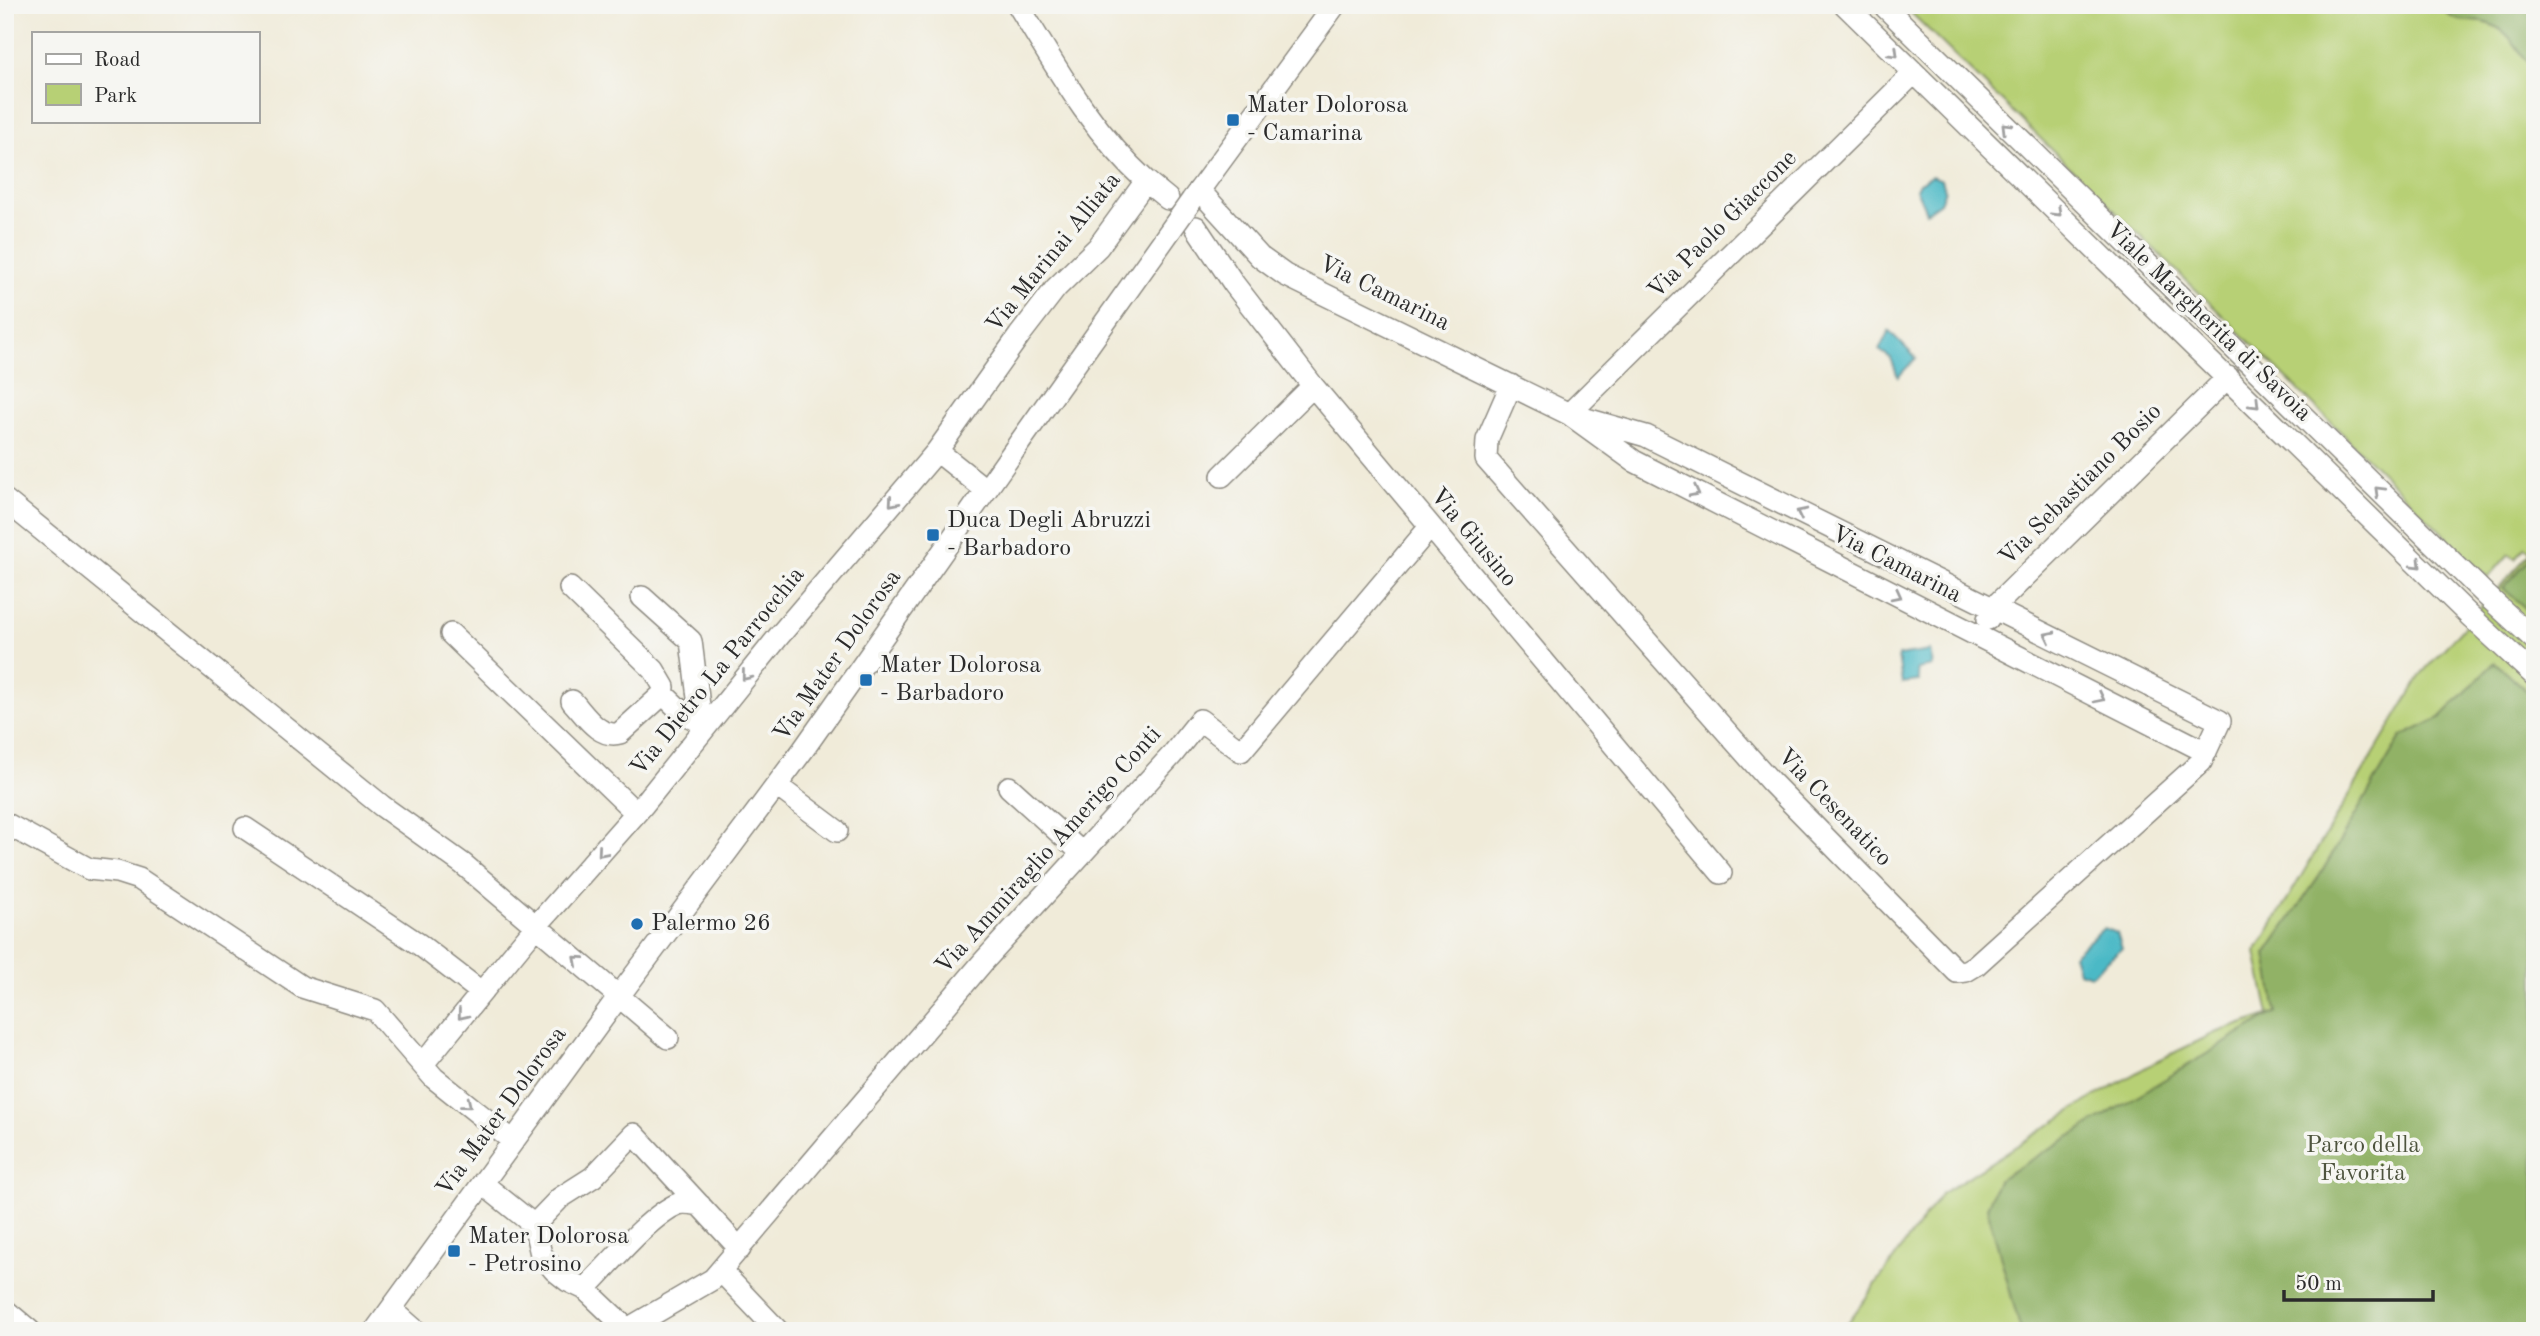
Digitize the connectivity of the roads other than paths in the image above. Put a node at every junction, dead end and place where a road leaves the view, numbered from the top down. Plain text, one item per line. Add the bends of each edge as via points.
1 (1018, 5) edge
2 (1335, 5) edge
3 (1845, 5) edge
4 (1883, 5) edge
5 (1914, 73) junction
6 (1146, 181) junction
7 (1195, 195) junction
8 (1168, 198) dead end
9 (1196, 227) dead end
10 (2228, 377) junction
11 (1511, 385) junction
12 (1312, 386) junction
13 (1569, 414) junction
14 (937, 451) junction
15 (1222, 476) dead end
16 (986, 490) junction
17 (5, 500) edge
18 (1430, 527) junction
19 (570, 588) dead end
20 (642, 597) dead end
21 (1993, 608) junction
22 (452, 634) dead end
23 (1979, 636) junction
24 (2535, 640) edge
25 (2535, 676) edge
26 (663, 694) junction
27 (572, 701) dead end
28 (2220, 721) joint
29 (703, 725) junction
30 (2206, 752) junction
31 (777, 786) junction
32 (1009, 787) dead end
33 (636, 813) junction
34 (5, 823) edge
35 (245, 828) dead end
36 (837, 831) dead end
37 (1082, 853) junction
38 (1721, 873) dead end
39 (537, 925) junction
40 (481, 992) junction
41 (619, 996) junction
42 (668, 1038) dead end
43 (423, 1065) junction
44 (513, 1141) junction
45 (483, 1184) junction
46 (700, 1205) junction
47 (534, 1225) junction
48 (740, 1249) junction
49 (717, 1275) junction
50 (585, 1289) junction
51 (391, 1309) junction
52 (5, 1310) edge
53 (626, 1330) edge
54 (30, 1331) edge
55 (375, 1331) edge
56 (416, 1331) edge
57 (778, 1331) edge

1 - 6 street, Via Marinai Alliata via 1082,107
2 - 7 street, Via Mater Dolorosa
3 -> 5 street, Viale Margherita di Savoia
24 -> 4 street, Viale Margherita di Savoia
5 -> 10 street, Viale Margherita di Savoia
5 - 13 street, Via Paolo Giaccone
6 - 8 street
6 - 14 street, Via Marinai Alliata via 1098,247 1056,288
7 - 11 street, Via Camarina via 1285,275
7 - 16 street, Via Mater Dolorosa, bridge
9 - 12 street, Via Giusino
10 - 21 street, Via Sebastiano Bosio
10 -> 25 street, Viale Margherita di Savoia
11 - 13 street, Via Camarina
11 - 30 street, Via Cesenatico via 1487,440 1486,459 1770,781 1957,972 1976,965 2197,769
12 - 15 street
12 - 18 street, Via Giusino
21 -> 13 street, Via Camarina via 1646,436
13 -> 23 street, Via Camarina via 1634,461
14 - 16 street
14 -> 29 street, Via Dietro La Parrocchia
16 - 31 street, Via Mater Dolorosa
17 - 39 street via 382,806
18 - 37 street, Via Ammiraglio Amerigo Conti via 1241,751 1200,720
18 - 38 street, Via Giusino
19 - 26 street via 654,670
20 - 29 street via 691,641
21 - 23 street, Via Sebastiano Bosio
28 -> 21 street, Via Camarina
22 - 33 street
23 -> 30 street, Via Camarina
26 - 27 street via 612,735 600,731
26 - 29 street
28 - 30 street, Via Cesenatico
29 - 33 street, Via Dietro La Parrocchia
31 - 36 street
31 - 41 street, Via Mater Dolorosa
32 - 37 street
33 -> 39 street, Via Dietro La Parrocchia
34 - 43 street via 89,869 139,879 302,988 375,1010
35 - 40 street
37 - 48 street, Via Ammiraglio Amerigo Conti via 983,962
39 - 40 street, Via Dietro La Parrocchia
41 -> 39 street
40 -> 43 street, Via Dietro La Parrocchia
41 - 42 street
41 - 44 street, Via Mater Dolorosa
43 -> 44 street
44 - 45 street, Via Mater Dolorosa
45 - 47 street
45 - 51 street, Via Mater Dolorosa
46 - 47 street via 634,1134 593,1177 560,1198
46 - 48 street
46 - 50 street via 679,1204 654,1220
47 - 50 street via 541,1254 554,1270
48 - 49 street, Via Ammiraglio Amerigo Conti
49 - 53 street, Via Ammiraglio Amerigo Conti
49 - 57 street
50 - 53 street
51 - 55 street, Via Mater Dolorosa
51 - 56 street
52 - 54 street

